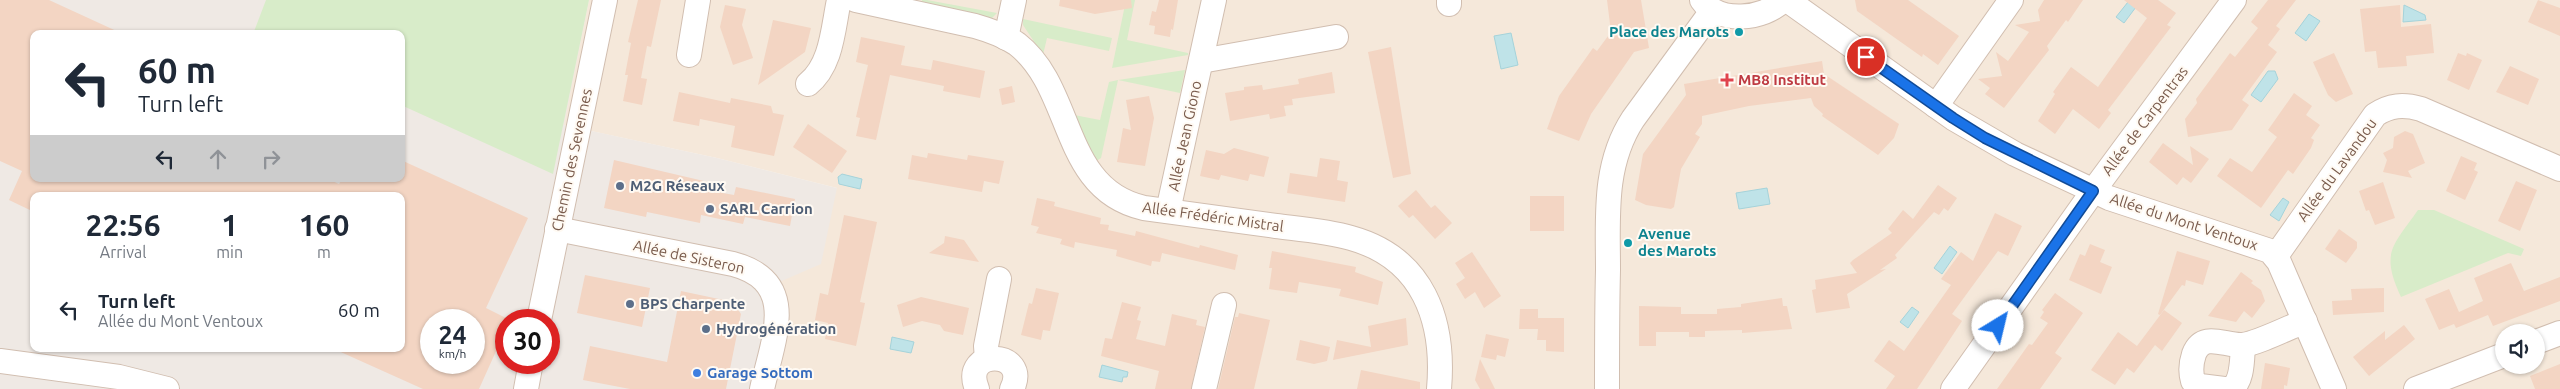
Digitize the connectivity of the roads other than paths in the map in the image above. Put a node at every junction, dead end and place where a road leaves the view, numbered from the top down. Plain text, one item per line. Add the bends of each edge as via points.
1 (605, 0) edge
2 (698, 0) edge
3 (839, 0) edge
4 (856, 0) edge
5 (1014, 0) edge
6 (1214, 0) edge
7 (1783, 0) edge
8 (1787, 0) edge
9 (2011, 0) edge
10 (2234, 0) edge
11 (1707, 5) edge
12 (1336, 37) dead end
13 (1006, 38) junction
14 (689, 55) dead end
15 (1201, 60) junction
16 (808, 84) dead end
17 (1936, 106) junction
18 (2560, 169) edge
19 (2093, 191) junction
20 (1168, 211) junction
21 (557, 229) junction
22 (2276, 256) junction
23 (1000, 279) dead end
24 (1224, 305) dead end
25 (541, 309) edge
26 (2305, 321) junction
27 (2560, 333) edge
28 (2545, 339) edge
29 (2243, 345) junction
30 (2495, 358) edge
31 (987, 359) junction
32 (0, 361) edge
33 (529, 374) edge
34 (135, 384) edge
35 (167, 389) edge
36 (526, 389) edge
37 (762, 389) edge
38 (978, 389) edge
39 (1012, 389) edge
40 (1204, 389) edge
41 (1439, 389) edge
42 (1607, 389) edge
43 (1953, 389) edge
44 (2224, 389) edge
45 (2230, 389) edge
46 (2334, 389) edge
47 (2416, 389) edge

1 - 21 street, Chemin des Sevennes
2 - 14 street
3 - 16 street via 824,66
4 - 13 street, Allée Frédéric Mistral via 974,26
5 - 13 street
6 - 15 street, Allée Jean Giono
7 - 11 street via 1771,9 1748,15 1723,15
8 - 17 street, Allée du Mont Ventoux
9 - 17 street
10 - 19 street, Allée de Carpentras
11 - 42 street via 1630,123 1613,163 1608,200
12 - 15 street, Allée Jean Giono
13 - 20 street, Allée Frédéric Mistral via 1023,50 1040,69 1088,169 1100,187 1114,198 1133,205
15 - 20 street, Allée Jean Giono
17 - 19 street, Allée du Mont Ventoux via 1985,138
18 - 22 street, Allée du Lavandou via 2421,109 2391,107 2375,115
19 - 22 street, Allée du Mont Ventoux via 2132,207 2263,247
19 - 43 street, Allée de Carpentras
20 - 41 street, Allée Frédéric Mistral via 1343,236 1384,252 1410,275 1429,303 1440,338
21 - 25 street, Chemin des Sevennes
21 - 37 street, Allée de Sisteron via 733,264 760,275 770,286 777,305
22 - 26 street
23 - 31 street via 986,346
24 - 40 street
26 - 29 street
26 - 46 street
27 - 28 street
29 - 44 street via 2208,340 2196,350 2191,365 2193,381 2200,386
29 - 45 street via 2239,379
30 - 47 street
31 - 38 street via 977,368 975,383
31 - 39 street via 1001,358 1012,367 1016,381
32 - 34 street
33 - 36 street
34 - 35 street

